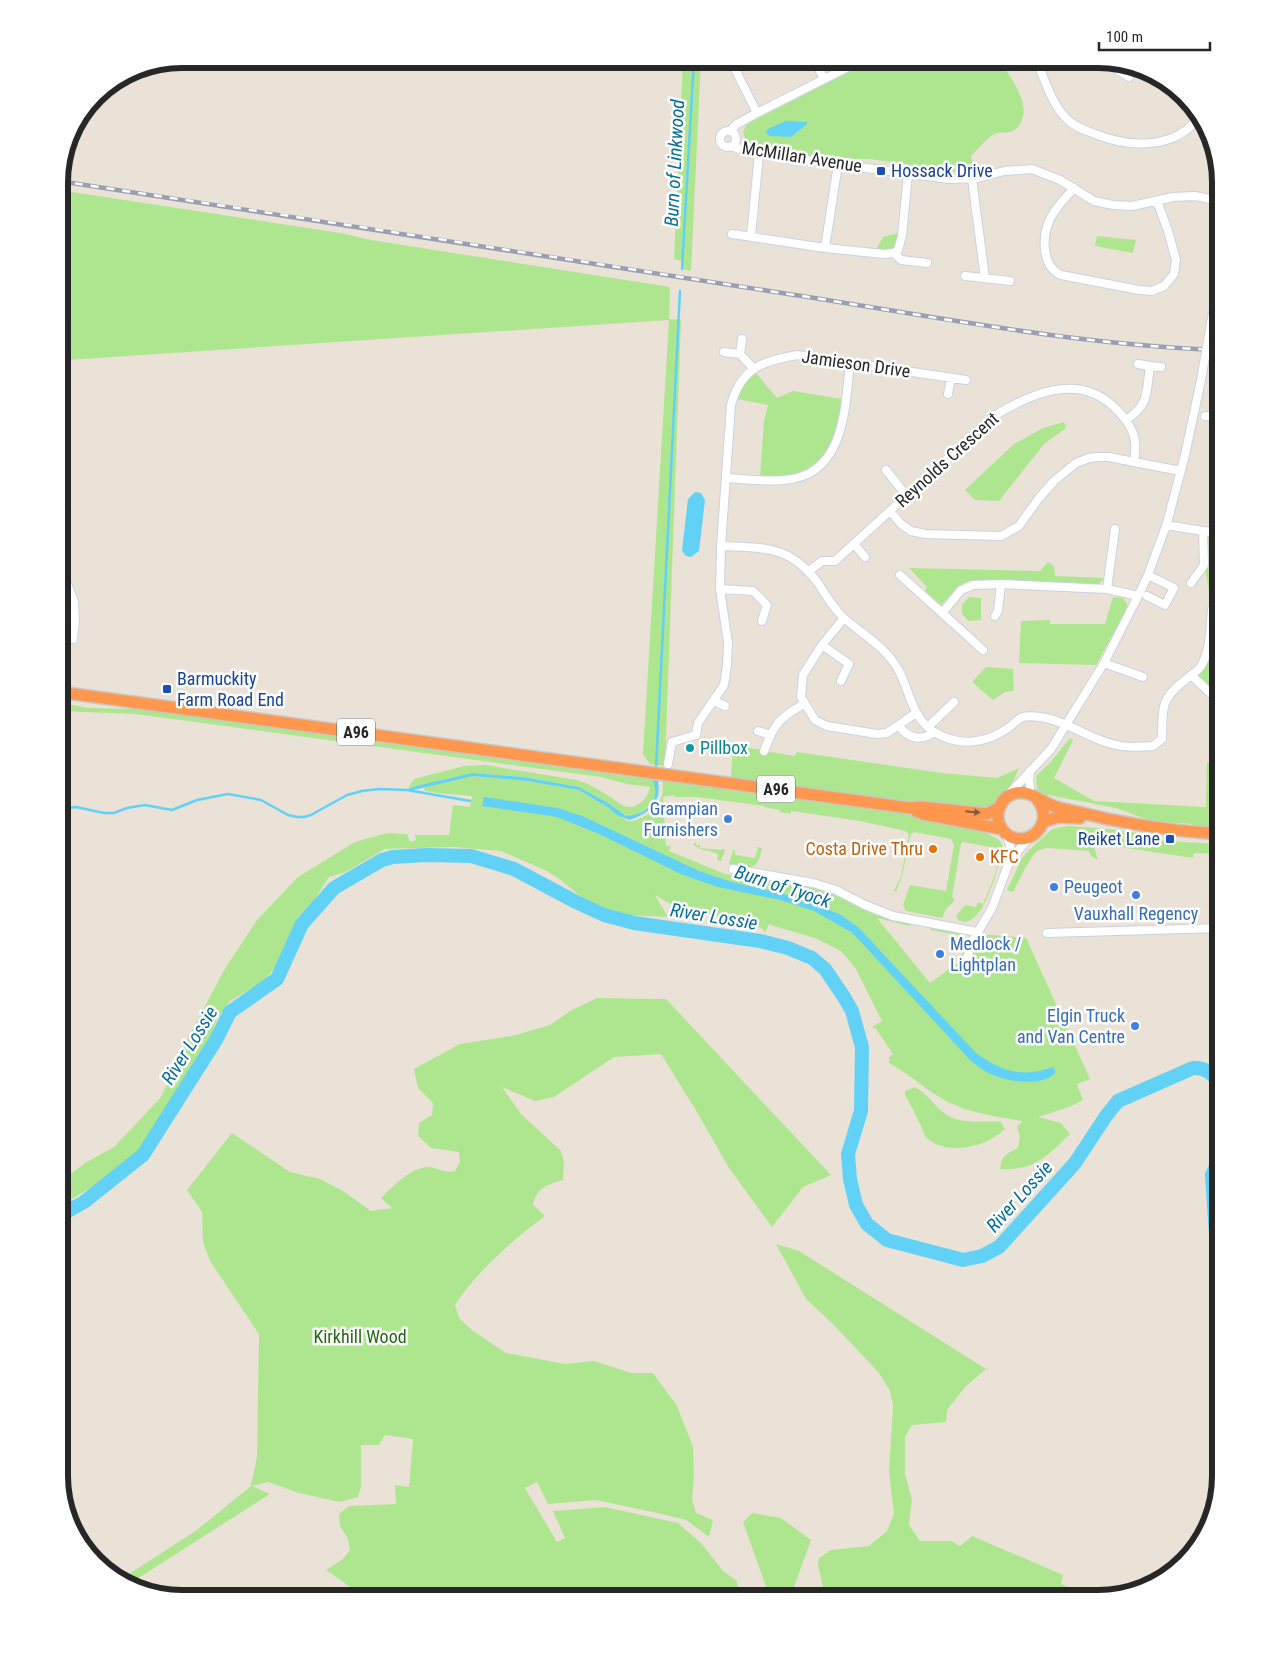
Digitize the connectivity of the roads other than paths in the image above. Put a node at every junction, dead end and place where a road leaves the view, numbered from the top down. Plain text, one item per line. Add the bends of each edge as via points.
1 (734, 68) edge
2 (818, 68) edge
3 (846, 68) edge
4 (1040, 68) edge
5 (1117, 70) edge
6 (1129, 77) dead end
7 (824, 79) junction
8 (757, 113) junction
9 (1195, 122) edge
10 (730, 131) junction
11 (732, 146) junction
12 (759, 154) junction
13 (838, 164) junction
14 (908, 174) junction
15 (972, 179) junction
16 (1074, 188) junction
17 (1212, 199) edge
18 (1157, 201) junction
19 (732, 234) dead end
20 (751, 236) junction
21 (825, 248) junction
22 (894, 253) junction
23 (927, 263) dead end
24 (966, 276) dead end
25 (985, 278) junction
26 (1010, 281) dead end
27 (1212, 318) edge
28 (742, 338) dead end
29 (724, 352) dead end
30 (740, 354) junction
31 (850, 362) junction
32 (1138, 364) dead end
33 (1150, 366) junction
34 (1161, 367) dead end
35 (753, 368) junction
36 (951, 378) junction
37 (966, 380) dead end
38 (948, 394) dead end
39 (1205, 416) dead end
40 (1212, 417) edge
41 (1126, 420) junction
42 (1134, 462) junction
43 (886, 470) dead end
44 (1181, 471) junction
45 (727, 478) junction
46 (906, 495) junction
47 (890, 511) junction
48 (1166, 525) junction
49 (1115, 529) dead end
50 (1203, 532) junction
51 (1212, 532) edge
52 (854, 544) junction
53 (721, 546) junction
54 (865, 557) dead end
55 (809, 571) junction
56 (900, 575) dead end
57 (1148, 575) junction
58 (1191, 583) dead end
59 (1001, 584) junction
60 (68, 589) edge
61 (720, 589) junction
62 (1107, 589) junction
63 (1138, 596) junction
64 (1147, 596) dead end
65 (1212, 609) dead end
66 (943, 612) junction
67 (995, 616) dead end
68 (844, 618) junction
69 (762, 621) dead end
70 (73, 639) dead end
71 (822, 645) junction
72 (983, 650) dead end
73 (1104, 663) junction
74 (1191, 675) junction
75 (1143, 677) dead end
76 (841, 681) dead end
77 (68, 693) edge
78 (1212, 695) edge
79 (714, 700) junction
80 (954, 702) dead end
81 (804, 704) junction
82 (725, 706) dead end
83 (916, 713) junction
84 (1066, 724) junction
85 (899, 726) junction
86 (931, 729) junction
87 (758, 731) dead end
88 (770, 735) junction
89 (764, 751) dead end
90 (661, 770) junction
91 (1030, 771) junction
92 (1008, 796) junction
93 (1034, 797) junction
94 (910, 808) junction
95 (999, 808) junction
96 (1106, 820) junction
97 (1043, 822) junction
98 (1004, 831) junction
99 (1212, 833) edge
100 (1031, 836) junction
101 (1010, 860) junction
102 (733, 869) dead end
103 (1212, 928) edge
104 (977, 932) junction
105 (1048, 933) dead end
106 (966, 961) dead end

1 - 8 street
2 - 7 street
3 - 7 street
4 - 9 street via 1066,118 1075,126 1110,140 1154,143 1176,136
5 - 6 street
7 - 8 street
8 - 10 street
10 - 11 street via 736,138
10 - 11 street via 722,134 721,141 724,146
11 - 12 street, McMillan Avenue
12 - 13 street, McMillan Avenue
12 - 20 street
13 - 14 street, McMillan Avenue
13 - 21 street
14 - 15 street, McMillan Avenue
14 - 22 street via 904,226 900,246
15 - 16 street, McMillan Avenue via 1004,171 1032,169
15 - 25 street
16 - 18 street, McMillan Avenue via 1094,201 1113,205 1132,206
16 - 18 street via 1047,228 1045,245 1049,263 1061,275 1119,287 1152,291 1164,286 1174,274 1176,260
17 - 18 street, McMillan Avenue via 1195,196
19 - 20 street
20 - 21 street
21 - 22 street
22 - 23 street via 901,260
24 - 25 street
25 - 26 street
27 - 44 street, bridge
28 - 30 street
29 - 30 street
30 - 35 street
31 - 35 street, Jamieson Drive via 797,355 771,359
31 - 36 street, Jamieson Drive
31 - 45 street via 839,439 821,465 810,474 786,480
32 - 33 street
33 - 34 street
33 - 41 street via 1144,404
35 - 45 street, Jamieson Drive via 734,392
36 - 37 street, Jamieson Drive
36 - 38 street
39 - 40 street
41 - 42 street, Reynolds Crescent via 1135,441
41 - 46 street, Reynolds Crescent via 1110,402 1085,390 1059,389 1028,398 994,416
42 - 44 street, Reynolds Crescent
42 - 47 street, Reynolds Crescent via 1098,457 1076,463 1054,481 1019,526 1001,536 925,534 901,524
43 - 46 street
44 - 48 street
45 - 53 street, Jamieson Drive
46 - 47 street, Reynolds Crescent
47 - 52 street, Reynolds Crescent
48 - 50 street
48 - 57 street
49 - 62 street
50 - 51 street
50 - 58 street via 1204,565
52 - 54 street
52 - 55 street, Reynolds Crescent via 835,561 822,562
53 - 55 street via 771,549 795,559
53 - 61 street, Jamieson Drive
55 - 68 street
56 - 66 street
57 - 63 street
57 - 64 street via 1174,588 1165,605
59 - 62 street
59 - 66 street via 961,590
59 - 67 street
60 - 70 street via 74,602
61 - 69 street via 753,592 767,605
61 - 79 street, Jamieson Drive via 728,651 724,685
62 - 63 street
63 - 73 street
65 - 74 street via 1208,649 1200,668
66 - 72 street
68 - 71 street
68 - 83 street via 880,645 898,670
71 - 76 street via 849,664
71 - 81 street via 803,674 801,697
73 - 75 street
73 - 84 street
74 - 78 street
74 - 84 street via 1165,699 1162,739 1153,746 1112,744
77 - 90 highway, A96
79 - 82 street
79 - 90 street, Jamieson Drive via 698,723 696,735 672,742
80 - 86 street
81 - 85 street via 815,720 827,726 877,734
81 - 88 street via 786,714
83 - 85 street
83 - 86 street
84 - 86 street via 1046,718 1022,717 995,737 968,743
84 - 91 street via 1051,749
85 - 86 street via 904,733 916,737 930,736
87 - 88 street
88 - 89 street
90 - 94 highway, A96
91 - 92 street
91 - 93 street via 1028,780
92 - 93 highway via 1024,792
92 - 95 highway
93 - 96 highway
93 - 97 highway via 1043,809
94 -> 95 highway, A96 via 921,806 987,814
94 - 98 highway, A96 via 923,814
95 - 98 highway via 998,816
96 - 97 highway via 1058,817
96 - 99 highway
97 - 100 highway
98 - 100 highway, A96 via 1018,838
98 - 101 street via 1010,845
100 - 101 street
101 - 104 street via 992,908
102 - 104 street via 813,883 893,916
103 - 105 street
104 - 106 street

